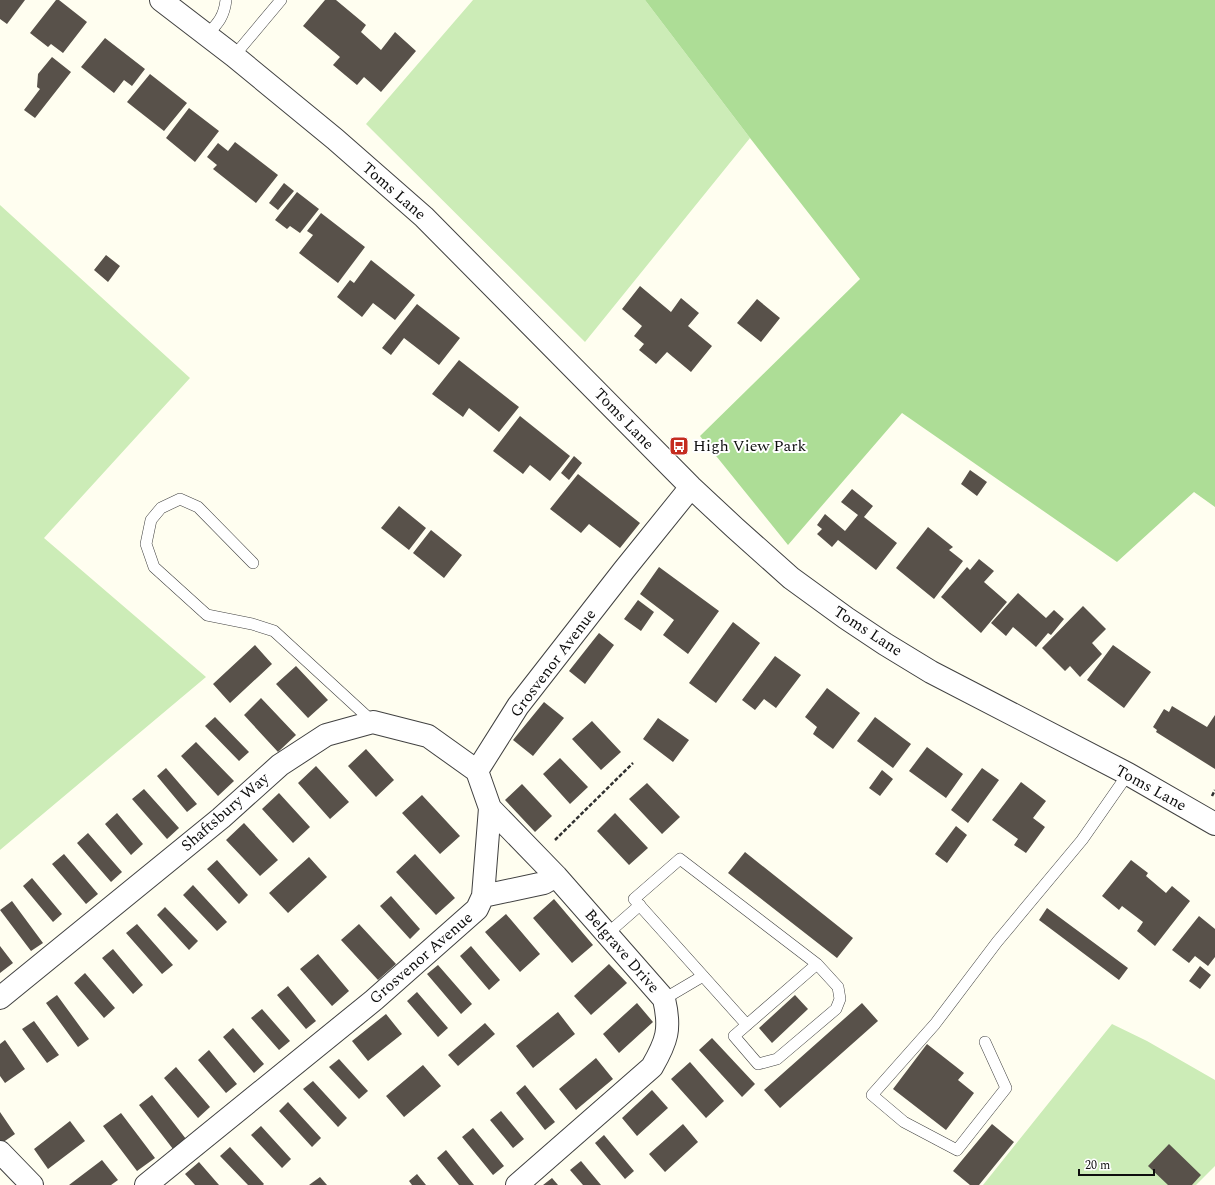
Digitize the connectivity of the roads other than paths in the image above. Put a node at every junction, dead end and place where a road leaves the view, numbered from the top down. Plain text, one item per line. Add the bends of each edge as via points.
1 (161, 0) edge
2 (226, 0) edge
3 (281, 0) edge
4 (207, 35) junction
5 (234, 56) junction
6 (691, 487) junction
7 (253, 563) dead end
8 (373, 722) junction
9 (477, 771) junction
10 (1128, 774) junction
11 (490, 808) junction
12 (1215, 824) edge
13 (556, 876) junction
14 (483, 896) junction
15 (640, 905) junction
16 (607, 934) junction
17 (817, 964) junction
18 (703, 976) junction
19 (0, 998) edge
20 (664, 999) junction
21 (747, 1025) junction
22 (986, 1042) dead end
23 (0, 1152) edge
24 (32, 1185) edge
25 (146, 1185) edge
26 (517, 1185) edge

1 - 4 street, Toms Lane
2 - 4 lane via 221,19
3 - 5 lane
4 - 5 street, Toms Lane
5 - 6 street, Toms Lane via 424,217
6 - 9 street, Grosvenor Avenue via 518,706
6 - 10 street, Toms Lane via 791,578 846,618 931,672
7 - 8 lane via 198,507 180,500 161,508 151,520 146,544 154,567 207,615 274,631
8 - 9 street, Shaftsbury Way via 428,736
8 - 19 street, Shaftsbury Way via 326,735 280,765 220,818
9 - 11 street, Grosvenor Avenue
10 - 12 street, Toms Lane
10 - 22 lane via 1082,840 997,942 935,1024 872,1095 904,1122 957,1150 1006,1088
11 - 13 street, Belgrave Drive
11 - 14 street, Grosvenor Avenue
13 - 14 street via 544,883
13 - 16 street, Belgrave Drive
14 - 25 street, Grosvenor Avenue via 476,909 374,1000
15 - 16 lane
15 - 17 lane via 634,899 680,858
15 - 18 lane
16 - 20 street, Belgrave Drive
17 - 21 lane
17 - 21 lane via 838,987 840,999 836,1009 777,1059 758,1064 734,1036
18 - 20 lane
18 - 21 lane
20 - 26 street, Belgrave Drive via 668,1032 663,1048 652,1067
23 - 24 street

